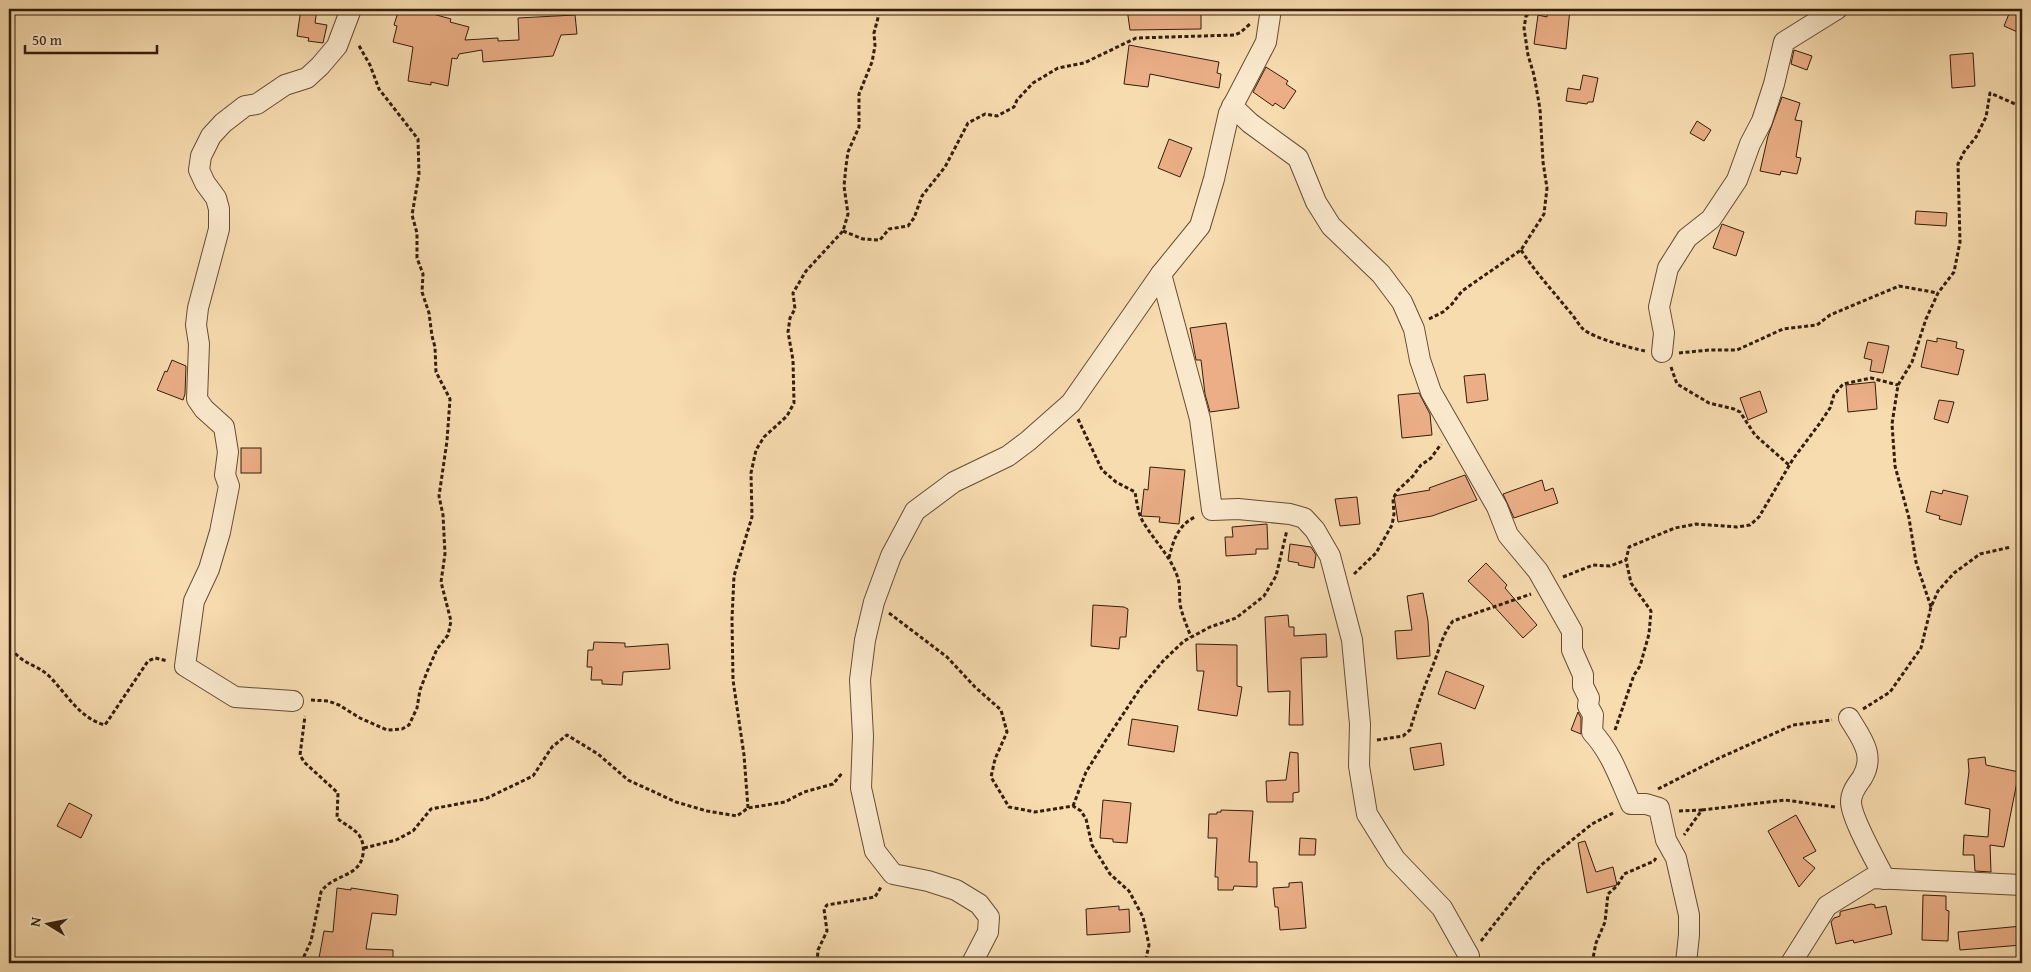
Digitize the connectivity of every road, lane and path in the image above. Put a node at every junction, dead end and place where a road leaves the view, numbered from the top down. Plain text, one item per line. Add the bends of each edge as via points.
1 (14, 9) edge
2 (351, 9) edge
3 (878, 9) edge
4 (1538, 9) edge
5 (1837, 9) edge
6 (1270, 14) edge
7 (9, 17) edge
8 (342, 31) junction
9 (1232, 106) junction
10 (2022, 107) edge
11 (843, 230) junction
12 (1520, 250) junction
13 (1161, 274) junction
14 (1938, 293) junction
15 (1414, 329) junction
16 (1664, 352) junction
17 (1898, 385) junction
18 (1071, 403) junction
19 (1449, 424) junction
20 (1789, 465) junction
21 (1212, 510) junction
22 (1290, 514) junction
23 (2012, 547) dead end
24 (1168, 559) junction
25 (1626, 560) junction
26 (1546, 584) junction
27 (1341, 599) junction
28 (874, 602) junction
29 (1931, 608) junction
30 (1191, 637) junction
31 (9, 642) edge
32 (185, 666) junction
33 (302, 705) junction
34 (1849, 718) junction
35 (1615, 732) dead end
36 (1360, 743) junction
37 (863, 748) junction
38 (1658, 799) junction
39 (1630, 804) junction
40 (1072, 806) junction
41 (748, 808) junction
42 (1702, 810) junction
43 (1852, 810) junction
44 (364, 848) junction
45 (1672, 851) junction
46 (893, 874) junction
47 (1885, 879) junction
48 (2022, 885) edge
49 (1469, 959) edge
50 (301, 963) edge
51 (817, 963) edge
52 (972, 963) edge
53 (1145, 963) edge
54 (1592, 963) edge
55 (1686, 963) edge
56 (1791, 963) edge

1 - 7 path
2 - 8 street
3 - 11 path via 872,62 859,94 859,127 848,152 844,186 848,214
4 - 12 path via 1526,16 1524,28 1540,108 1547,188 1544,214
5 - 16 street via 1784,42 1762,121 1737,180 1711,219 1687,238 1668,268 1660,307
6 - 9 street via 1266,42
6 - 11 path via 1255,19 1235,35 1136,38 1084,63 1058,68 1033,83 1014,107 998,116 985,114 968,123 945,166 922,196 908,226 889,229 880,240 863,239
8 - 32 street via 337,46 307,78 285,85 257,104 245,106 211,136 201,156 199,170 216,198 219,229 198,308 197,399 224,427 228,486 220,532 209,569 194,601
8 - 33 path via 356,42 379,89 418,139 419,174 412,215 423,274 422,292 435,347 436,372 450,400 439,496 445,554 441,582 451,621 448,635 437,649 427,672 417,708 409,725 402,729 387,730 328,701 308,700
9 - 13 street via 1200,226
9 - 15 street via 1298,158 1316,202 1331,226 1381,274 1402,302
10 - 14 path via 1990,93 1986,117 1958,164 1960,242 1954,272
11 - 41 path via 806,271 793,293 795,309 788,332 793,360 794,403 787,416 764,437 756,450 752,473 752,517 734,576 734,680
12 - 15 path via 1462,291 1443,312
12 - 16 path via 1582,329 1629,348
13 - 18 street
13 - 21 street via 1200,419
14 - 16 path via 1899,286 1830,315 1817,325 1783,329 1736,350
14 - 17 path via 1912,362
15 - 19 street via 1431,392
16 - 20 path via 1677,384 1709,403 1740,412 1755,435
17 - 20 path via 1872,378 1843,384
17 - 29 path via 1892,424 1895,466 1909,518 1916,562
18 - 24 path via 1102,470 1135,492 1144,525
18 - 28 street via 1008,456 954,482 914,512 890,556
19 - 26 street via 1497,507 1508,535
19 - 27 path via 1438,450 1394,495 1392,525 1376,553 1350,577
20 - 25 path via 1759,517 1750,525 1737,528 1696,524 1675,528 1629,547
21 - 22 street
21 - 24 path via 1186,522
22 - 27 street via 1304,518 1316,530 1330,556
22 - 30 path via 1276,576 1264,596 1236,618 1210,626
23 - 29 path via 1980,554 1954,573 1938,591
24 - 30 path via 1176,573 1183,618
25 - 26 path via 1610,566 1593,565
25 - 35 path via 1631,583 1650,611 1646,649
26 - 36 path via 1512,602 1453,621 1447,628 1410,730 1402,736
26 - 39 street via 1572,631 1572,650 1583,675 1588,706 1593,715 1592,732 1615,766
27 - 36 street via 1352,640
28 - 37 street via 864,640 860,680
28 - 40 path via 947,657 1001,710 1007,732 991,777 1009,807 1035,812
29 - 34 path via 1921,648 1890,692
30 - 40 path via 1140,687 1086,772
31 - 32 path via 17,657 49,676 81,712 105,725 148,661 162,658
32 - 33 street via 235,697
33 - 44 path via 300,755 338,793 338,818 360,836
34 - 38 path via 1793,725 1717,759
34 - 43 street via 1869,757 1864,774 1852,793
36 - 49 street via 1359,766 1367,814 1395,859 1442,908
37 - 41 path via 833,784 804,792 785,802
37 - 46 street via 861,788 875,851
38 - 39 street via 1646,804
38 - 42 path via 1671,812
38 - 45 street via 1666,840
39 - 49 path via 1592,824 1540,866
40 - 53 path via 1086,819 1092,845 1110,874 1129,891 1143,917 1149,945
41 - 44 path via 736,816 676,802 628,780 598,754 567,735 552,747 533,776 485,799 431,809 413,831 396,840
42 - 43 path via 1785,800
42 - 45 path
43 - 47 street
44 - 50 path via 358,868 325,886 321,892 311,941
45 - 54 path via 1660,853 1654,861 1624,874 1618,886 1608,894 1605,922
45 - 55 street via 1689,915
46 - 51 path via 875,896 827,905 824,909 827,930 818,950
46 - 52 street via 956,890 979,904 989,917 988,932
47 - 48 street
47 - 56 street via 1872,878 1827,906

